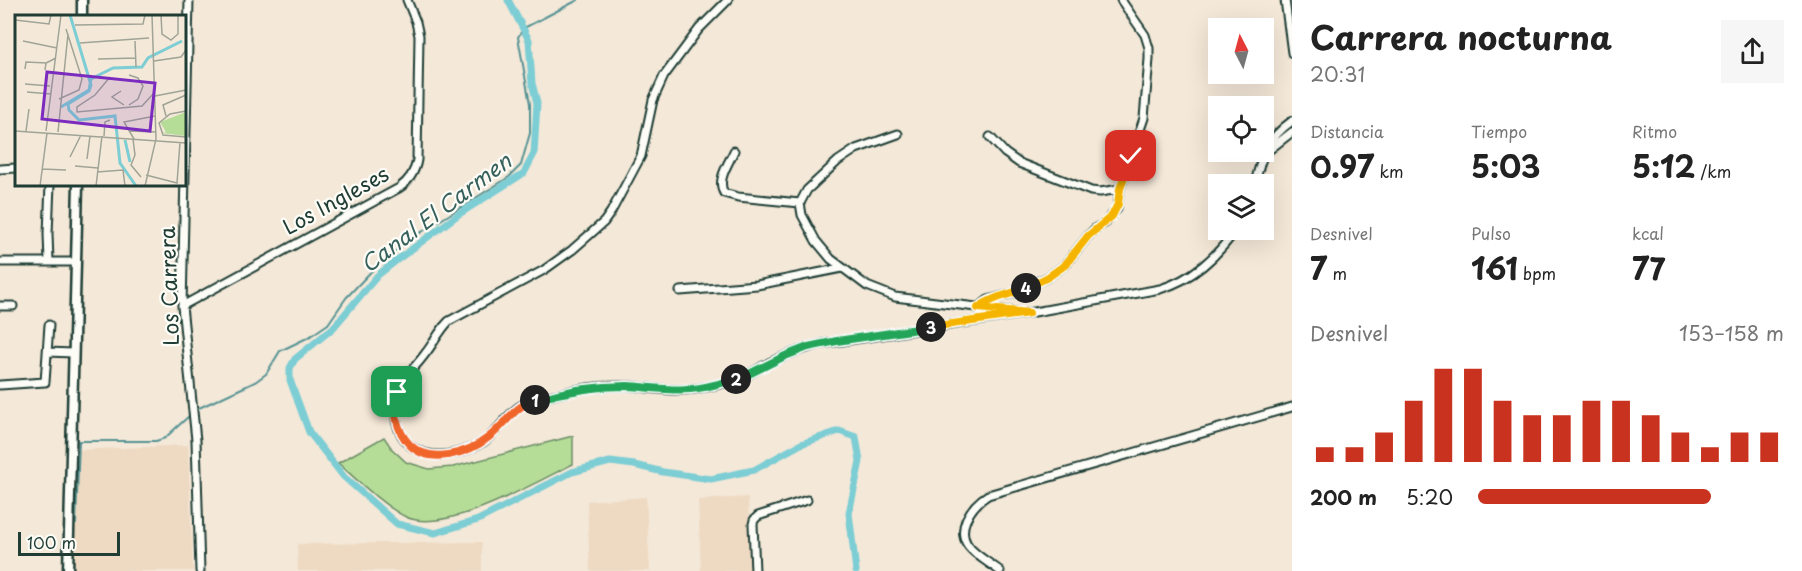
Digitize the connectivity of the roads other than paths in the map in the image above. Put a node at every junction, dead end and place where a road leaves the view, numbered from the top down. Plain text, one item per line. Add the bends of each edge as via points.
1 (189, 0) edge
2 (406, 0) edge
3 (728, 0) edge
4 (1121, 0) edge
5 (1285, 0) edge
6 (1292, 53) edge
7 (1292, 121) edge
8 (1292, 132) edge
9 (898, 134) dead end
10 (990, 137) dead end
11 (1274, 138) edge
12 (1274, 146) edge
13 (734, 151) dead end
14 (186, 153) edge
15 (15, 168) edge
16 (0, 169) edge
17 (50, 186) edge
18 (78, 186) edge
19 (185, 186) edge
20 (1120, 189) junction
21 (800, 203) junction
22 (1228, 240) edge
23 (0, 262) edge
24 (49, 262) junction
25 (76, 262) junction
26 (842, 268) junction
27 (680, 291) dead end
28 (0, 306) edge
29 (14, 306) dead end
30 (183, 306) junction
31 (978, 308) junction
32 (1029, 313) junction
33 (49, 326) dead end
34 (47, 352) junction
35 (74, 353) junction
36 (0, 385) edge
37 (1292, 407) edge
38 (807, 500) dead end
39 (68, 571) edge
40 (200, 571) edge
41 (755, 571) edge
42 (1000, 571) edge

1 - 14 street, Los Carrera
2 - 30 street, Los Ingleses via 419,36 417,160 410,178
3 - 32 street via 699,29 664,76 652,105 641,156 604,222 544,270 449,321 402,381 395,410 399,427 410,445 425,454 458,452 488,438 520,406 560,393 628,386 693,389 743,377 795,351 822,344
4 - 20 street via 1145,35 1149,59 1144,118
5 - 6 street
7 - 11 street
8 - 12 street
9 - 21 street via 856,149 838,161 807,190
10 - 20 street via 1023,165 1090,191
13 - 21 street via 721,180 724,193
15 - 16 street
17 - 24 street
18 - 25 street
19 - 30 street, Los Carrera
20 - 31 street via 1115,212 1088,236 1065,265 1033,285 988,300
21 - 26 street via 816,241
22 - 32 street via 1193,274 1173,284
23 - 24 street
24 - 25 street
25 - 35 street
26 - 27 street via 757,285
26 - 31 street via 867,286 896,297
28 - 29 street
30 - 40 street, Los Carrera via 196,440
31 - 32 street
33 - 34 street
34 - 35 street
34 - 36 street via 45,382
35 - 39 street
37 - 42 street via 988,495 974,507 962,535 971,549
38 - 41 street via 754,520

